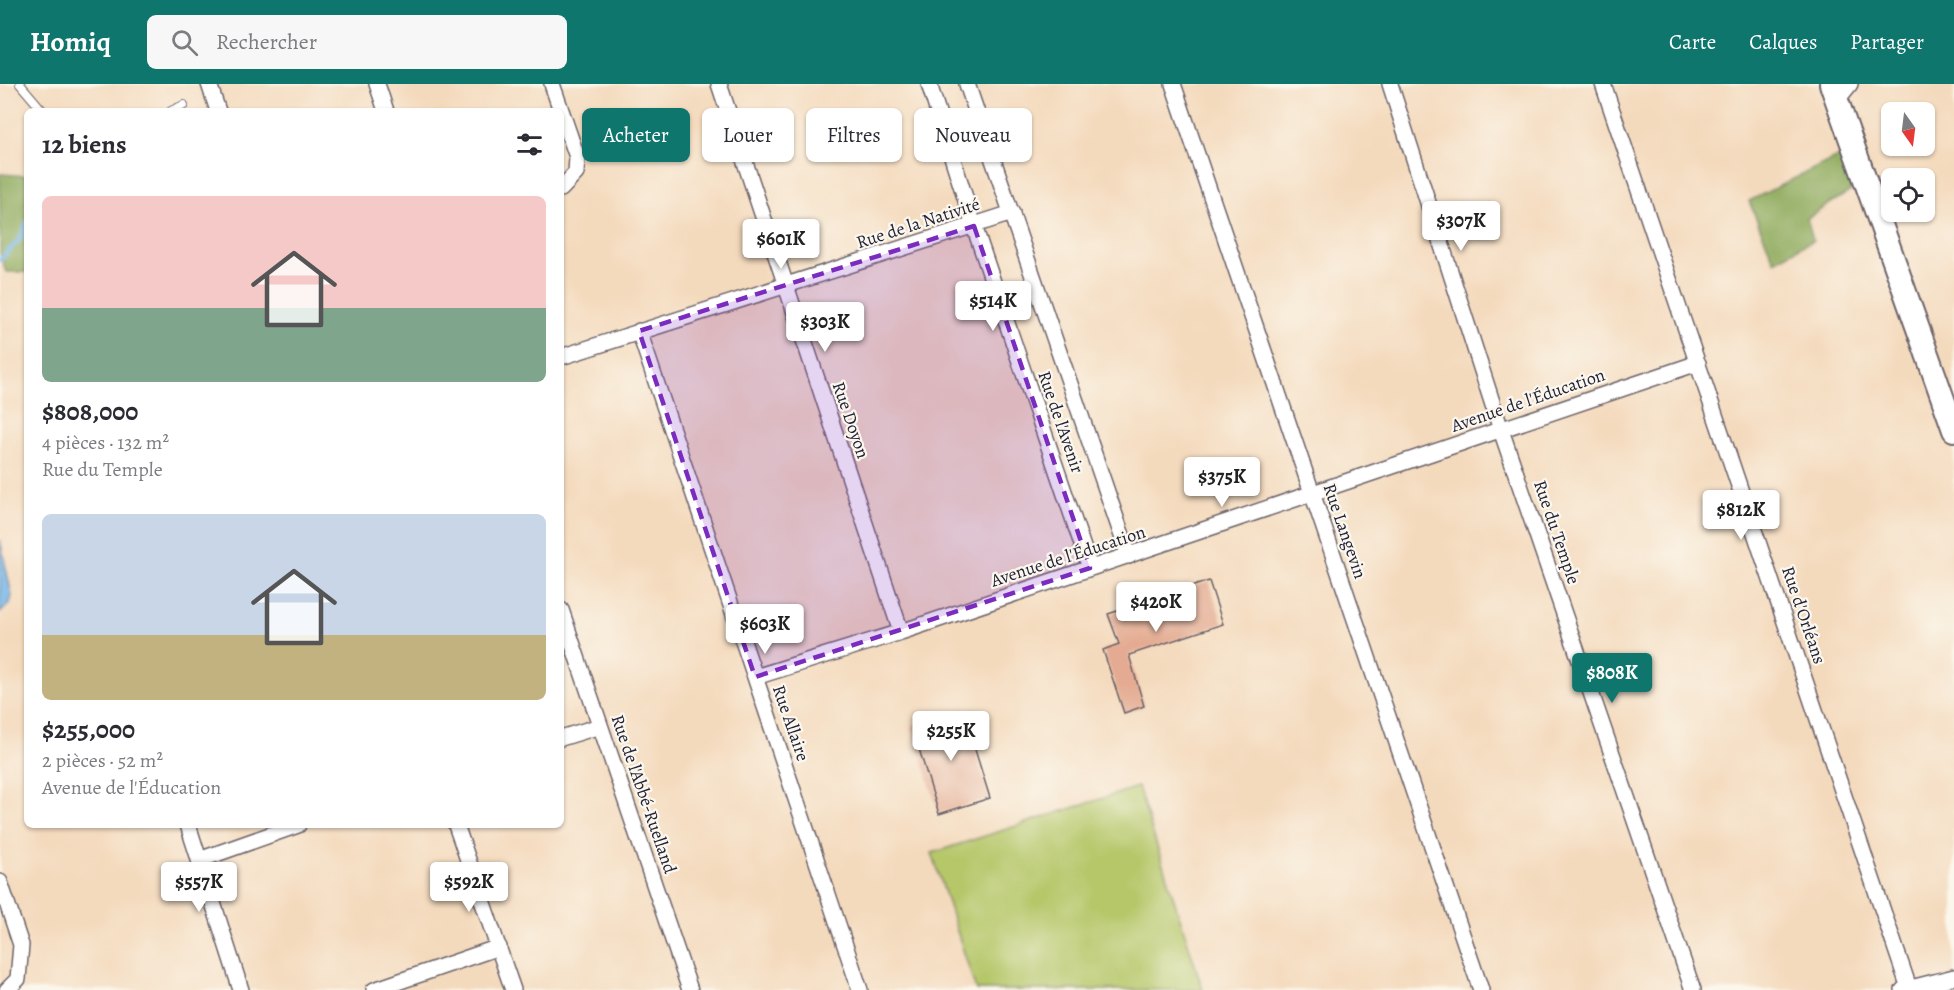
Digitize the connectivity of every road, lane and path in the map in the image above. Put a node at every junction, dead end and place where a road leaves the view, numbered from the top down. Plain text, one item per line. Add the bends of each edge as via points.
1 (20, 84) edge
2 (209, 84) edge
3 (377, 84) edge
4 (552, 84) edge
5 (719, 84) edge
6 (929, 84) edge
7 (967, 84) edge
8 (1173, 84) edge
9 (1390, 84) edge
10 (1603, 84) edge
11 (1839, 89) edge
12 (184, 105) dead end
13 (40, 108) edge
14 (178, 108) edge
15 (217, 108) edge
16 (385, 108) edge
17 (560, 108) edge
18 (564, 119) edge
19 (564, 186) edge
20 (1012, 213) junction
21 (974, 226) junction
22 (785, 286) junction
23 (639, 331) junction
24 (564, 354) edge
25 (1698, 363) junction
26 (1501, 430) junction
27 (1954, 430) edge
28 (1312, 495) junction
29 (1129, 556) junction
30 (1090, 568) junction
31 (564, 619) edge
32 (901, 632) junction
33 (755, 678) junction
34 (600, 726) junction
35 (564, 737) edge
36 (189, 828) edge
37 (290, 828) edge
38 (457, 828) edge
39 (199, 860) junction
40 (0, 882) edge
41 (498, 947) junction
42 (1954, 977) edge
43 (1907, 989) edge
44 (7, 990) edge
45 (241, 990) edge
46 (374, 990) edge
47 (513, 990) edge
48 (690, 990) edge
49 (860, 990) edge
50 (1481, 990) edge
51 (1692, 990) edge

1 - 13 lane
2 - 15 street
3 - 16 street
4 - 17 street
5 - 22 street, Rue Doyon
6 - 21 street, Rue de l'Avenir
7 - 20 street, Rue de l'Avenir
8 - 28 street, Rue Langevin
9 - 26 street, Rue du Temple
10 - 25 street, Rue d'Orléans
11 - 27 street
12 - 14 lane
18 - 19 street via 577,157 576,173
20 - 21 street, Rue de la Nativité
20 - 29 street, Rue de l'Avenir
21 - 22 street, Rue de la Nativité
21 - 30 street, Rue de l'Avenir
22 - 23 street, Rue de la Nativité
22 - 32 street, Rue Doyon
23 - 24 street, Rue de la Nativité
23 - 33 street, Rue Allaire
25 - 26 street, Avenue de l'Éducation
25 - 43 street, Rue d'Orléans
26 - 28 street, Avenue de l'Éducation
26 - 51 street, Rue du Temple
28 - 29 street, Avenue de l'Éducation
28 - 50 street, Rue Langevin
29 - 30 street, Avenue de l'Éducation
30 - 32 street, Avenue de l'Éducation
31 - 34 street, Rue de l'Abbé-Ruelland
32 - 33 street, Avenue de l'Éducation
33 - 49 street, Rue Allaire
34 - 35 street
34 - 48 street, Rue de l'Abbé-Ruelland
36 - 39 street
37 - 39 street
38 - 41 street
39 - 45 street
40 - 44 street via 21,945 18,979
41 - 46 street
41 - 47 street
42 - 43 street

